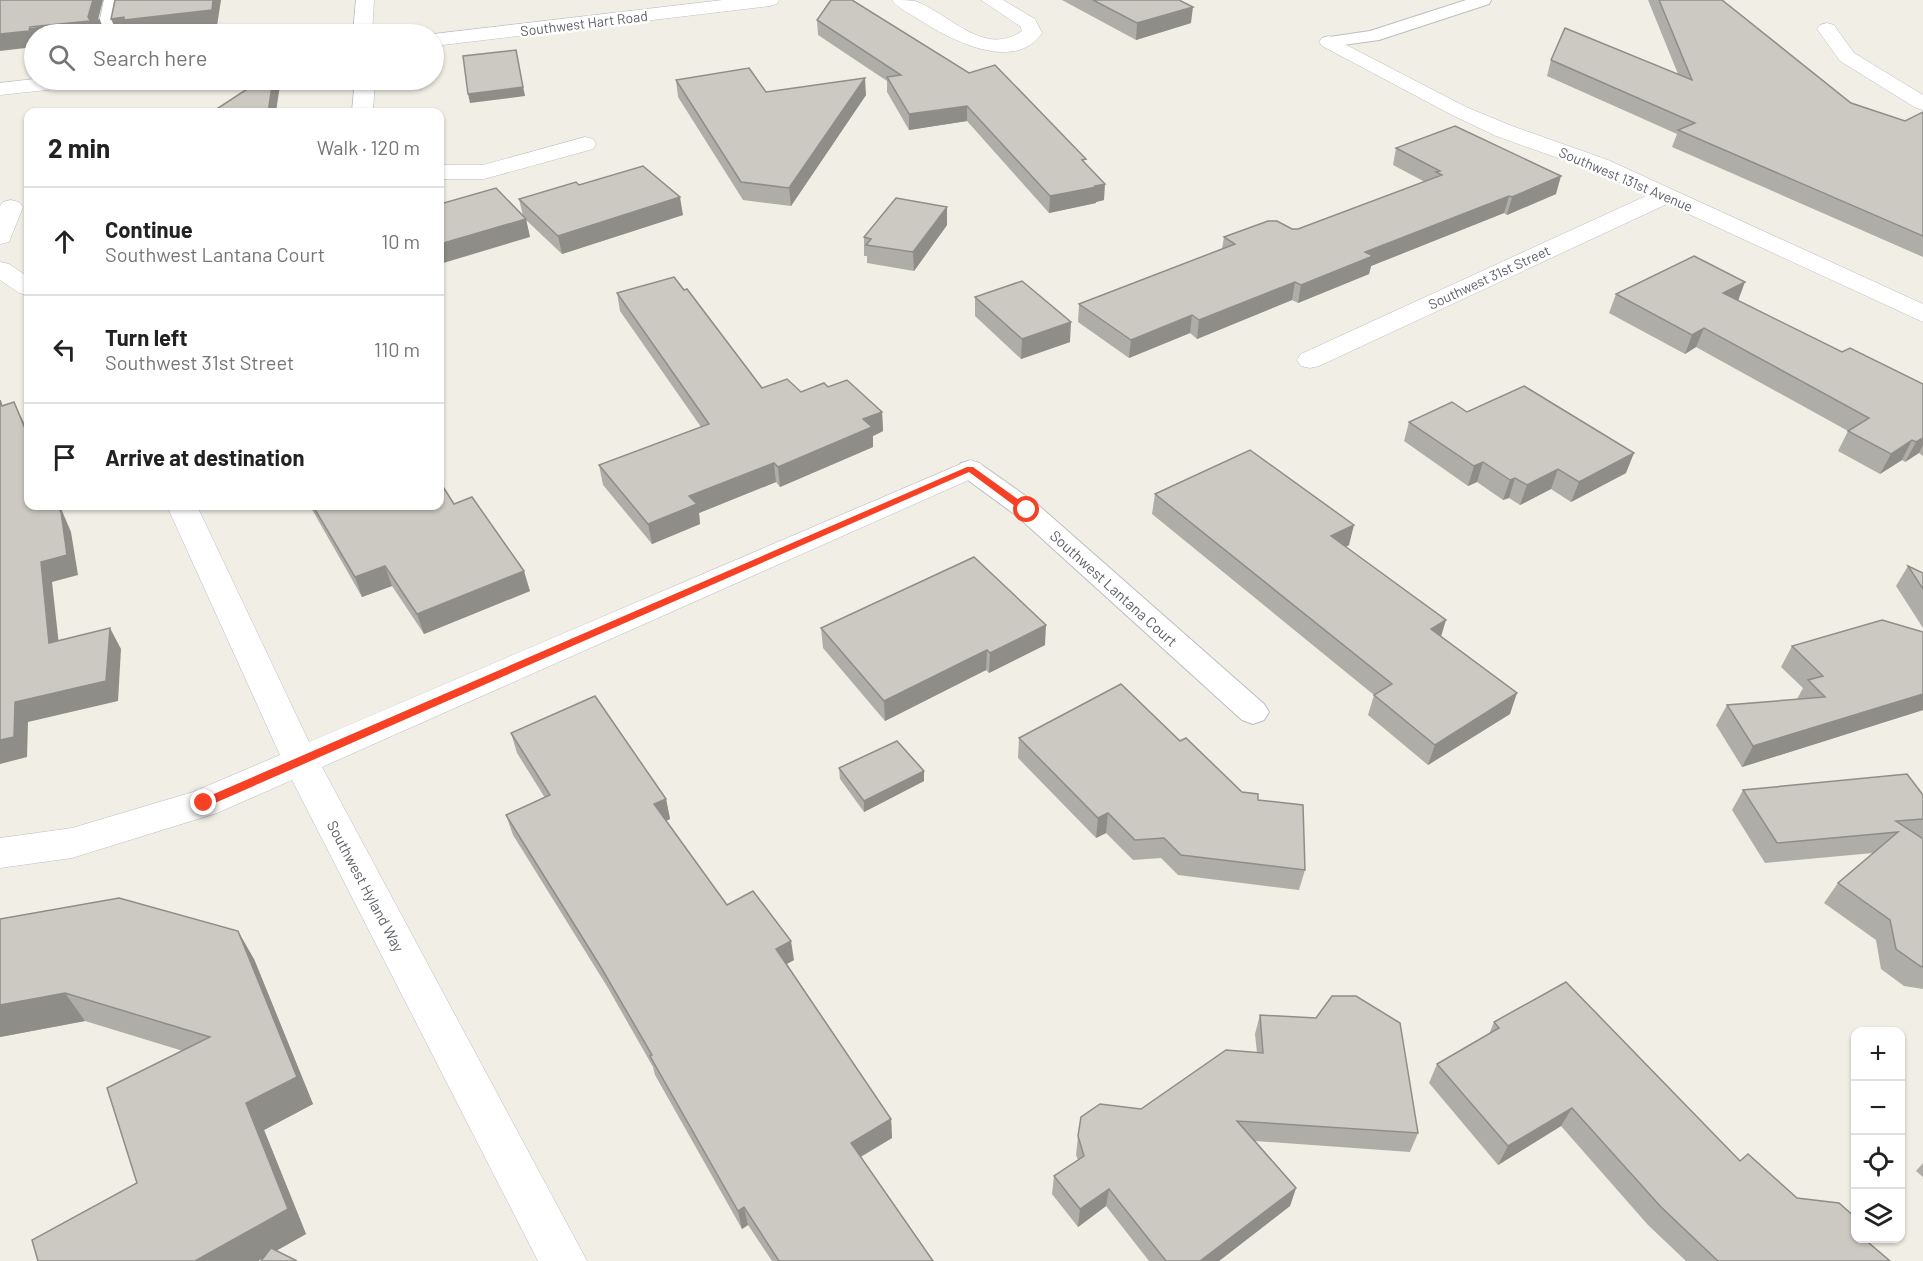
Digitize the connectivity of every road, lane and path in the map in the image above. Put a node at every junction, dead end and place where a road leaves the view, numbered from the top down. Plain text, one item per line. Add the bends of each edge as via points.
1 (113, 0) edge
2 (365, 0) edge
3 (770, 0) edge
4 (901, 0) edge
5 (990, 0) edge
6 (1483, 0) edge
7 (109, 24) edge
8 (364, 24) edge
9 (1827, 29) dead end
10 (444, 39) edge
11 (1329, 42) joint
12 (24, 86) edge
13 (0, 89) edge
14 (364, 90) edge
15 (1923, 104) edge
16 (363, 108) edge
17 (585, 144) dead end
18 (444, 172) edge
19 (1667, 195) junction
20 (11, 207) dead end
21 (0, 237) edge
22 (0, 269) edge
23 (24, 285) edge
24 (1923, 314) edge
25 (1310, 360) dead end
26 (970, 469) joint
27 (184, 510) edge
28 (1253, 712) dead end
29 (300, 760) junction
30 (0, 853) edge
31 (563, 1261) edge

1 - 7 street
2 - 8 street
3 - 10 street, Southwest Hart Road
4 - 5 street via 974,42 988,46 1009,45 1032,33 1028,23
6 - 11 lane via 1373,36
9 - 15 street via 1847,57
11 - 19 street, Southwest 131st Avenue via 1459,111
12 - 13 street
14 - 16 street
17 - 18 street via 484,172
19 - 24 street, Southwest 131st Avenue
19 - 25 street, Southwest 31st Street
20 - 21 street
22 - 23 street
26 - 28 lane, Southwest Lantana Court via 1027,510
26 - 29 street
27 - 29 street, Southwest Hyland Way
29 - 30 street via 204,803 72,843
29 - 31 street, Southwest Hyland Way

